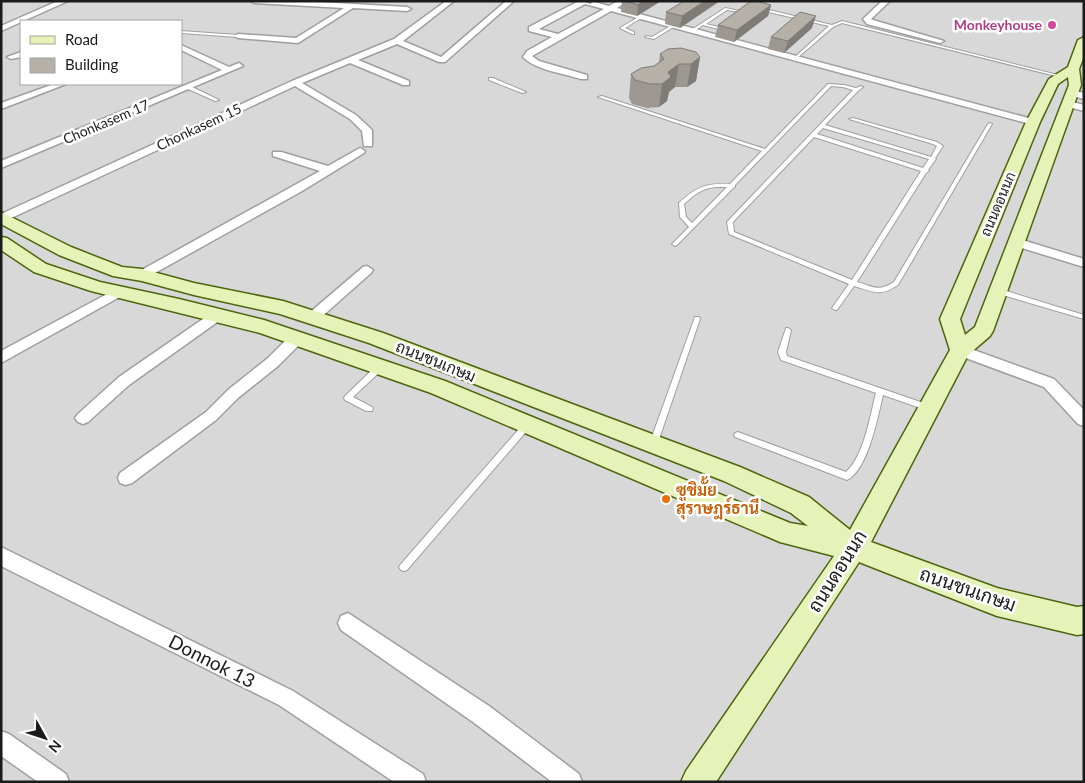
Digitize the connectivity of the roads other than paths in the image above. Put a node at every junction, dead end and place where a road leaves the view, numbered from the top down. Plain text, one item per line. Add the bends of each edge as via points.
1 (65, 1) edge
2 (254, 1) edge
3 (450, 1) edge
4 (511, 1) edge
5 (624, 1) edge
6 (888, 1) edge
7 (582, 2) edge
8 (352, 6) junction
9 (407, 8) dead end
10 (610, 9) junction
11 (744, 12) junction
12 (641, 17) junction
13 (736, 17) edge
14 (23, 20) edge
15 (19, 22) edge
16 (729, 23) edge
17 (703, 24) junction
18 (673, 26) junction
19 (832, 26) junction
20 (2, 28) edge
21 (721, 29) junction
22 (20, 30) edge
23 (692, 31) junction
24 (182, 32) edge
25 (633, 33) dead end
26 (238, 36) joint
27 (710, 36) junction
28 (559, 37) junction
29 (647, 37) dead end
30 (1084, 40) edge
31 (397, 41) junction
32 (940, 41) dead end
33 (182, 47) edge
34 (20, 54) edge
35 (11, 57) dead end
36 (796, 58) junction
37 (350, 60) junction
38 (1074, 63) edge
39 (239, 66) dead end
40 (228, 70) junction
41 (584, 77) dead end
42 (492, 79) dead end
43 (295, 83) junction
44 (406, 83) dead end
45 (59, 85) edge
46 (188, 87) junction
47 (524, 92) dead end
48 (600, 97) dead end
49 (217, 100) dead end
50 (1077, 101) edge
51 (1, 106) edge
52 (851, 119) dead end
53 (1032, 122) junction
54 (990, 124) dead end
55 (823, 126) junction
56 (814, 135) junction
57 (766, 151) junction
58 (276, 154) dead end
59 (933, 159) junction
60 (1, 166) edge
61 (329, 170) junction
62 (926, 171) junction
63 (732, 186) junction
64 (2, 217) edge
65 (692, 227) junction
66 (1, 242) edge
67 (1016, 242) junction
68 (675, 244) dead end
69 (1084, 263) edge
70 (367, 270) dead end
71 (142, 275) junction
72 (853, 283) junction
73 (120, 291) junction
74 (998, 291) junction
75 (835, 308) dead end
76 (218, 315) junction
77 (1084, 317) edge
78 (313, 318) junction
79 (697, 319) dead end
80 (788, 330) dead end
81 (297, 338) junction
82 (960, 350) junction
83 (1, 358) edge
84 (381, 366) junction
85 (880, 392) junction
86 (929, 408) junction
87 (369, 409) dead end
88 (83, 418) dead end
89 (1084, 420) edge
90 (528, 424) junction
91 (738, 435) dead end
92 (653, 445) junction
93 (126, 478) dead end
94 (854, 548) junction
95 (1, 556) edge
96 (404, 568) dead end
97 (1084, 620) edge
98 (348, 623) dead end
99 (1, 742) edge
100 (58, 782) edge
101 (415, 782) edge
102 (571, 782) edge
103 (697, 782) edge

1 - 14 street
2 - 8 street
3 - 31 street, Chonkasem 15
4 - 31 street via 442,60
5 - 10 street
6 - 32 street via 867,19
7 - 10 street
7 - 28 street via 532,29
8 - 9 street
8 - 26 street via 298,41
10 - 12 street
10 - 28 street
11 - 13 lane
11 - 17 lane via 726,9
11 - 19 lane via 752,7
12 - 18 street
12 - 25 lane via 622,28
15 - 20 street
16 - 21 lane
17 - 21 lane
17 - 23 lane
18 - 23 street
18 - 29 lane via 653,38
19 - 36 lane
19 - 38 lane via 842,22
20 - 22 street
21 - 27 lane
23 - 27 street
24 - 26 lane
27 - 36 street
28 - 41 street via 530,53 528,59
30 - 38 main road, ถนนดอนนก
31 - 37 street, Chonkasem 15
33 - 40 street
34 - 35 street
36 - 53 street
37 - 43 street, Chonkasem 15
37 - 44 street
38 - 50 main road, ถนนดอนนก
38 - 53 main road, ถนนดอนนก via 1053,82
39 - 40 street, Chonkasem 17
40 - 46 street, Chonkasem 17
42 - 47 lane
43 - 61 street via 353,117 367,130 364,147
43 - 64 street, Chonkasem 15
45 - 51 street
46 - 49 lane
46 - 60 street, Chonkasem 17
48 - 57 lane
50 - 67 main road, ถนนดอนนก
52 - 59 lane via 935,143 940,146
53 - 82 main road, ถนนดอนนก via 950,318
54 - 72 lane via 896,283 879,292
55 - 56 lane
55 - 57 lane via 859,88 830,85
55 - 59 lane
56 - 62 lane
56 - 72 lane via 730,222 731,233
57 - 63 lane
58 - 61 street
59 - 62 lane
61 - 71 street
62 - 72 lane
63 - 65 lane
63 - 65 lane via 717,185 696,190 681,204 683,217
64 - 71 main road, ถนนชนเกษม via 65,251 119,272
65 - 68 lane
66 - 73 main road, ถนนชนเกษม via 40,268 97,287
67 - 69 street
67 - 74 main road, ถนนดอนนก
70 - 78 street
71 - 78 main road, ถนนชนเกษม
72 - 75 lane
73 - 76 main road, ถนนชนเกษม
73 - 83 street
74 - 77 lane
74 - 82 main road, ถนนดอนนก via 983,331
76 - 81 main road, ถนนชนเกษม
76 - 88 street via 124,381
78 - 92 main road, ถนนชนเกษม via 376,338
79 - 92 lane
80 - 85 lane via 782,352 784,358
81 - 84 main road, ถนนชนเกษม
81 - 93 street via 211,416
82 - 86 main road, ถนนดอนนก
82 - 89 street via 1048,383
84 - 87 lane via 348,398
84 - 90 main road, ถนนชนเกษม
85 - 86 lane
85 - 91 lane via 860,462 847,476
86 - 94 main road, ถนนดอนนก
90 - 94 main road, ถนนชนเกษม via 788,534
90 - 96 lane
92 - 94 main road, ถนนชนเกษม via 732,474 800,505
94 - 97 main road, ถนนชนเกษม via 997,602
94 - 103 main road, ถนนดอนนก
95 - 101 street, Donnok 13 via 286,698
98 - 102 street via 481,714
99 - 100 street

